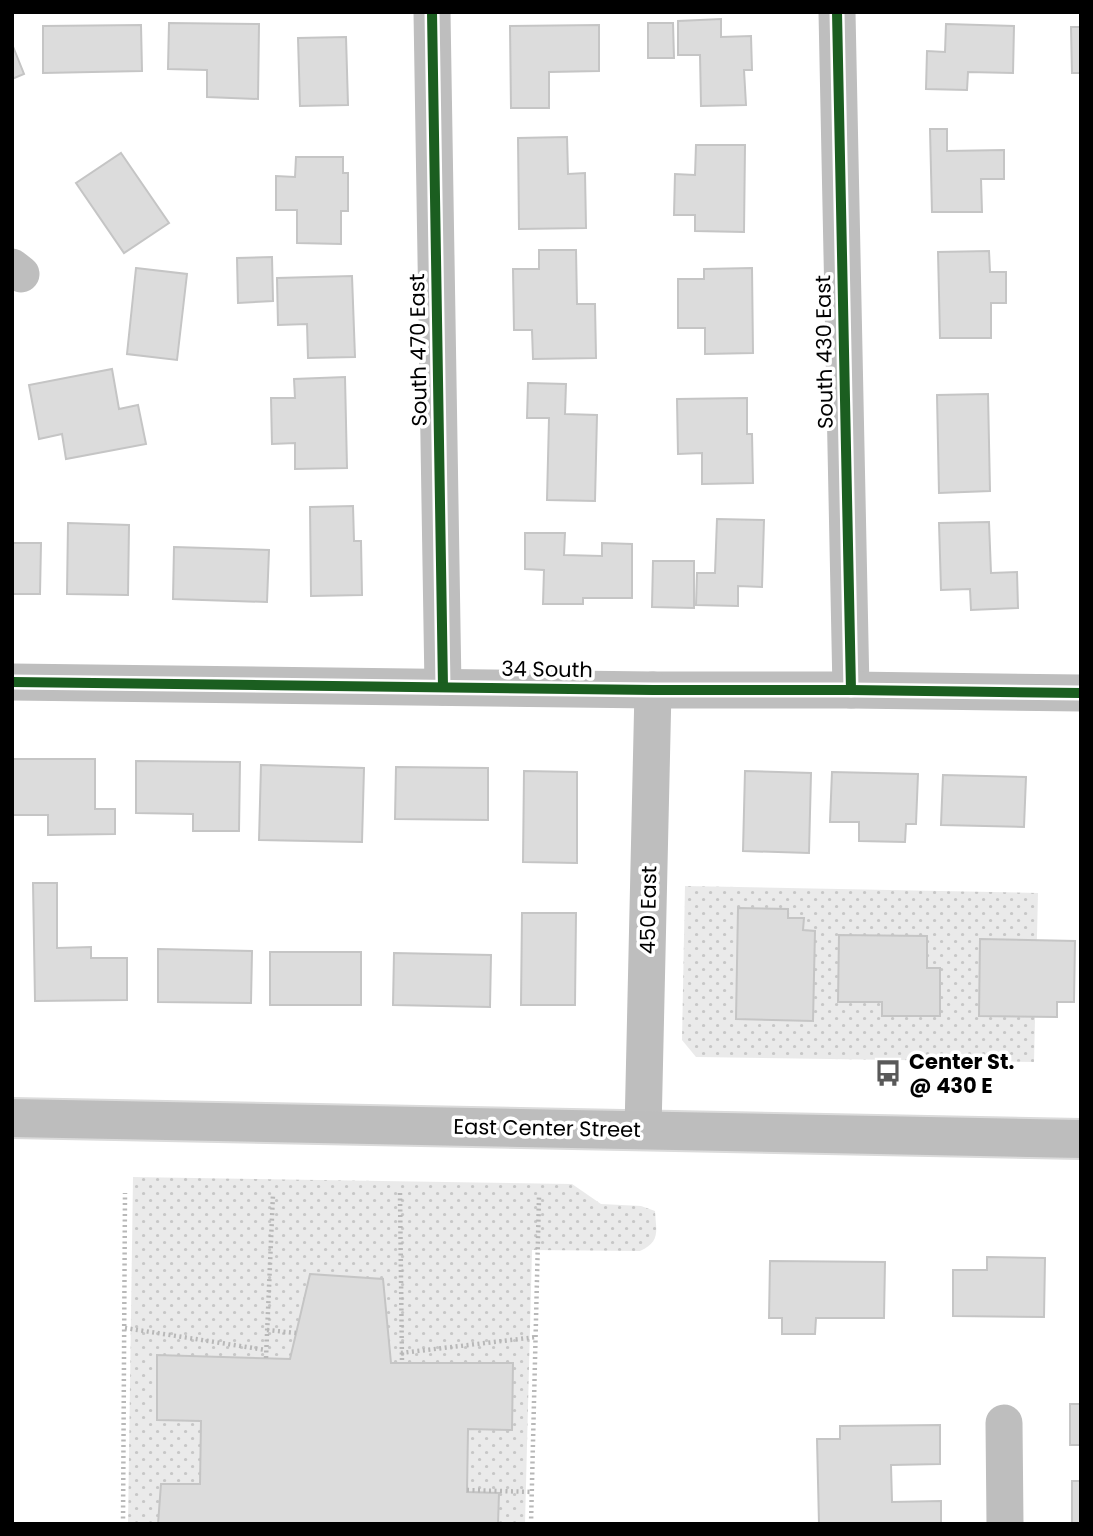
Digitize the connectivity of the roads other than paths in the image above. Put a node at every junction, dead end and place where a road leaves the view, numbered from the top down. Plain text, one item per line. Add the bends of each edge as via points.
1 (432, 12) edge
2 (837, 12) edge
3 (12, 682) edge
4 (443, 687) junction
5 (653, 690) junction
6 (851, 690) junction
7 (1081, 693) edge
8 (12, 1118) edge
9 (643, 1130) junction
10 (1081, 1139) edge
11 (1004, 1423) dead end
12 (1005, 1524) edge

1 - 4 street, South 470 East
2 - 6 street, South 430 East
3 - 4 street, 34 South
4 - 5 street, 34 South
5 - 6 street, 34 South
5 - 9 street, 450 East
6 - 7 street, 34 South
8 - 9 main road, East Center Street
9 - 10 main road, East Center Street
11 - 12 street

